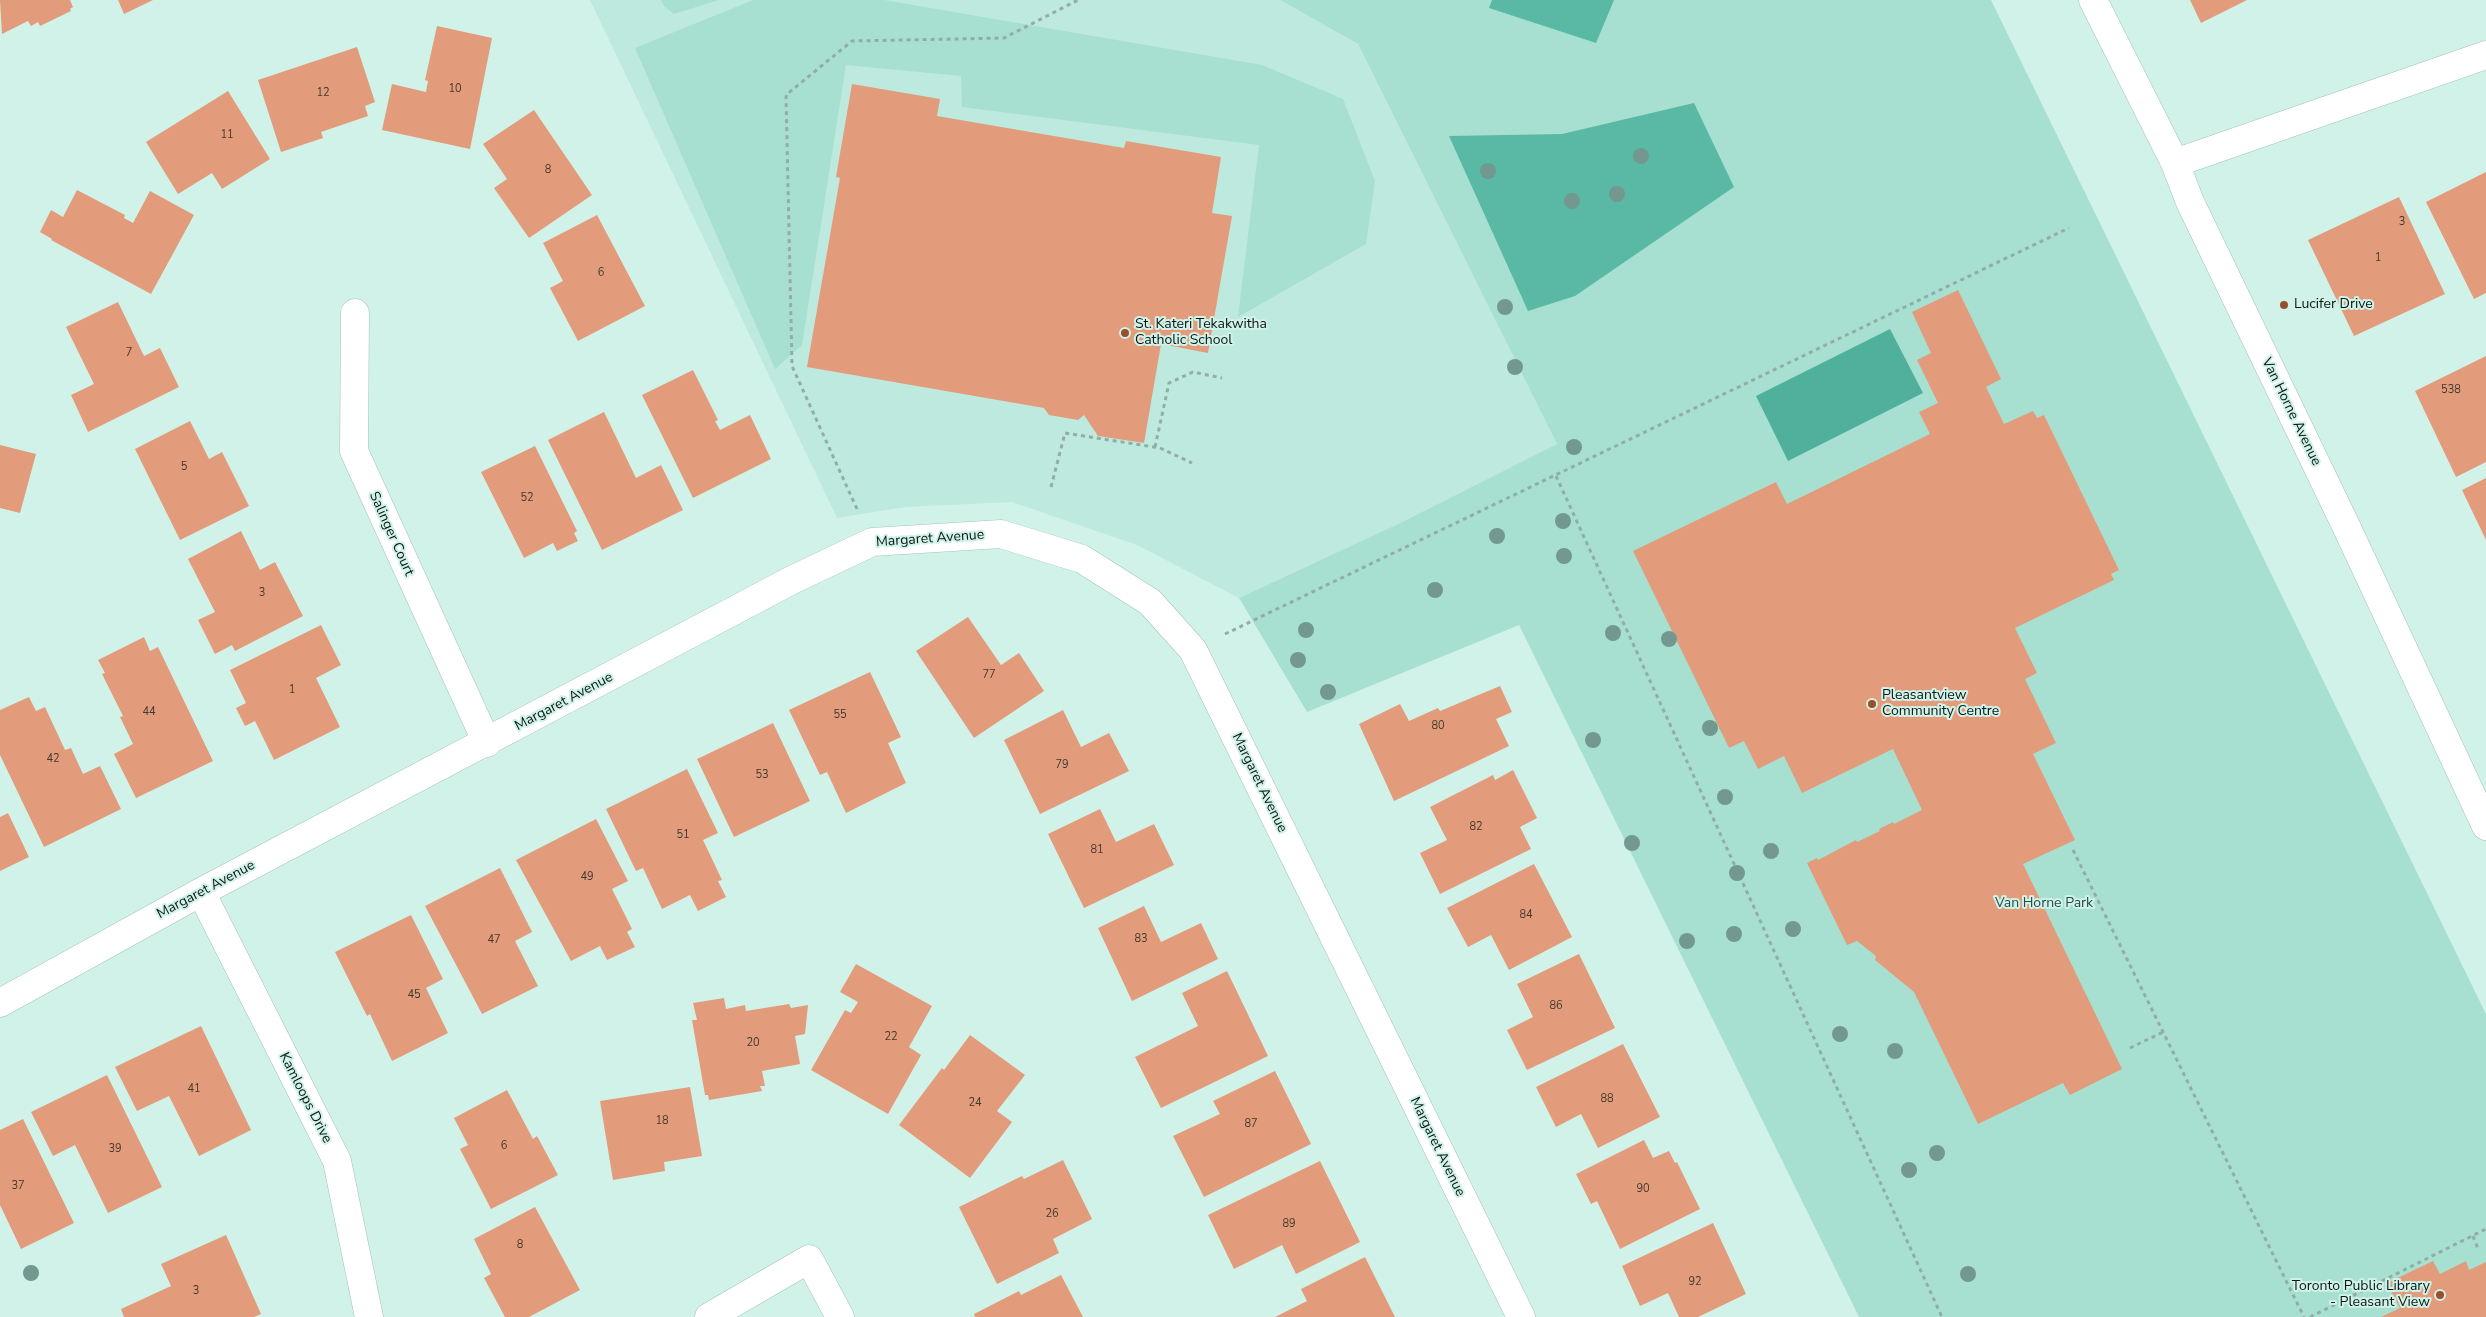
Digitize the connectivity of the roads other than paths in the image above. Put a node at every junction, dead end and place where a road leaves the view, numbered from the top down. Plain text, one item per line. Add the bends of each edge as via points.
1 (2093, 0) edge
2 (2486, 55) edge
3 (2175, 163) junction
4 (355, 313) dead end
5 (487, 743) junction
6 (2486, 826) edge
7 (201, 892) junction
8 (0, 1003) edge
9 (369, 1317) edge
10 (709, 1317) edge
11 (840, 1317) edge
12 (1521, 1317) edge

1 - 3 street, Van Horne Avenue
2 - 3 street
3 - 6 street, Van Horne Avenue via 2190,202
4 - 5 street, Salinger Court via 354,451
5 - 7 street, Margaret Avenue
5 - 12 street, Margaret Avenue via 792,580 872,542 1001,534 1082,559 1150,602 1193,650
7 - 8 street, Margaret Avenue
7 - 9 street, Kamloops Drive via 337,1161
10 - 11 street via 809,1259

